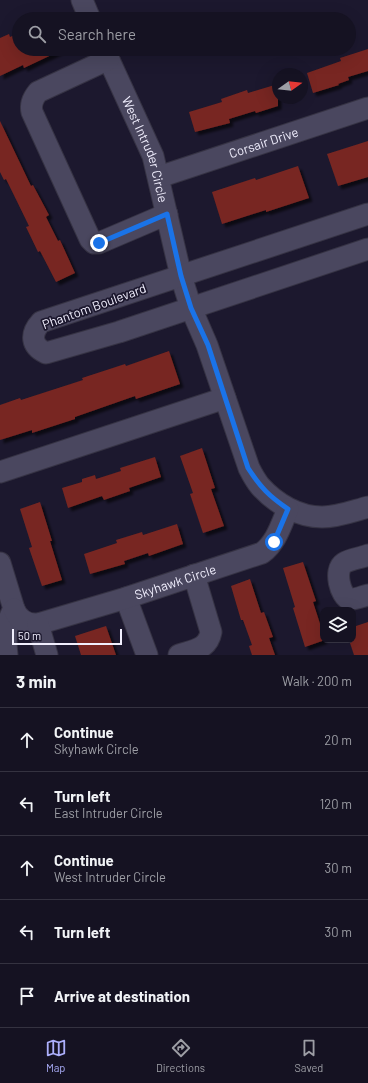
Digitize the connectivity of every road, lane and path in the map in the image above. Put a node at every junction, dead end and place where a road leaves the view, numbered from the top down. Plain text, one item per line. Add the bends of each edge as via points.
1 (82, 0) edge
2 (87, 12) edge
3 (103, 56) edge
4 (108, 56) edge
5 (368, 108) edge
6 (159, 177) junction
7 (167, 214) junction
8 (368, 214) edge
9 (368, 249) edge
10 (181, 276) junction
11 (191, 308) junction
12 (225, 398) junction
13 (0, 472) edge
14 (368, 507) edge
15 (288, 509) junction
16 (368, 555) edge
17 (0, 563) edge
18 (194, 575) junction
19 (368, 595) edge
20 (126, 598) junction
21 (14, 609) junction
22 (38, 624) junction
23 (7, 655) edge
24 (47, 655) edge
25 (147, 655) edge
26 (179, 655) edge

1 - 2 street
3 - 7 street via 38,92 33,99 32,112 94,243
4 - 6 street, West Intruder Circle via 153,156
5 - 6 street, Corsair Drive
6 - 7 street, West Intruder Circle
7 - 10 street, West Intruder Circle
8 - 10 street, Phantom Boulevard
9 - 11 street, Phantom Boulevard
10 - 11 street, West Intruder Circle
10 - 11 street, Phantom Boulevard via 41,322 33,335 34,342 39,350 46,353
11 - 12 street, West Intruder Circle via 208,345
12 - 13 street
12 - 15 street, West Intruder Circle via 248,468 259,485
14 - 15 street, West Intruder Circle via 322,517
15 - 18 street, Skyhawk Circle via 274,542 262,553
16 - 19 street via 344,563 339,568 338,575 344,596 353,599
17 - 21 street
18 - 20 street, Skyhawk Circle
18 - 26 street via 211,632 210,640 205,646
20 - 22 street, Skyhawk Circle
20 - 25 street
21 - 22 street via 17,616 25,622
21 - 23 street via 7,623
22 - 24 street

